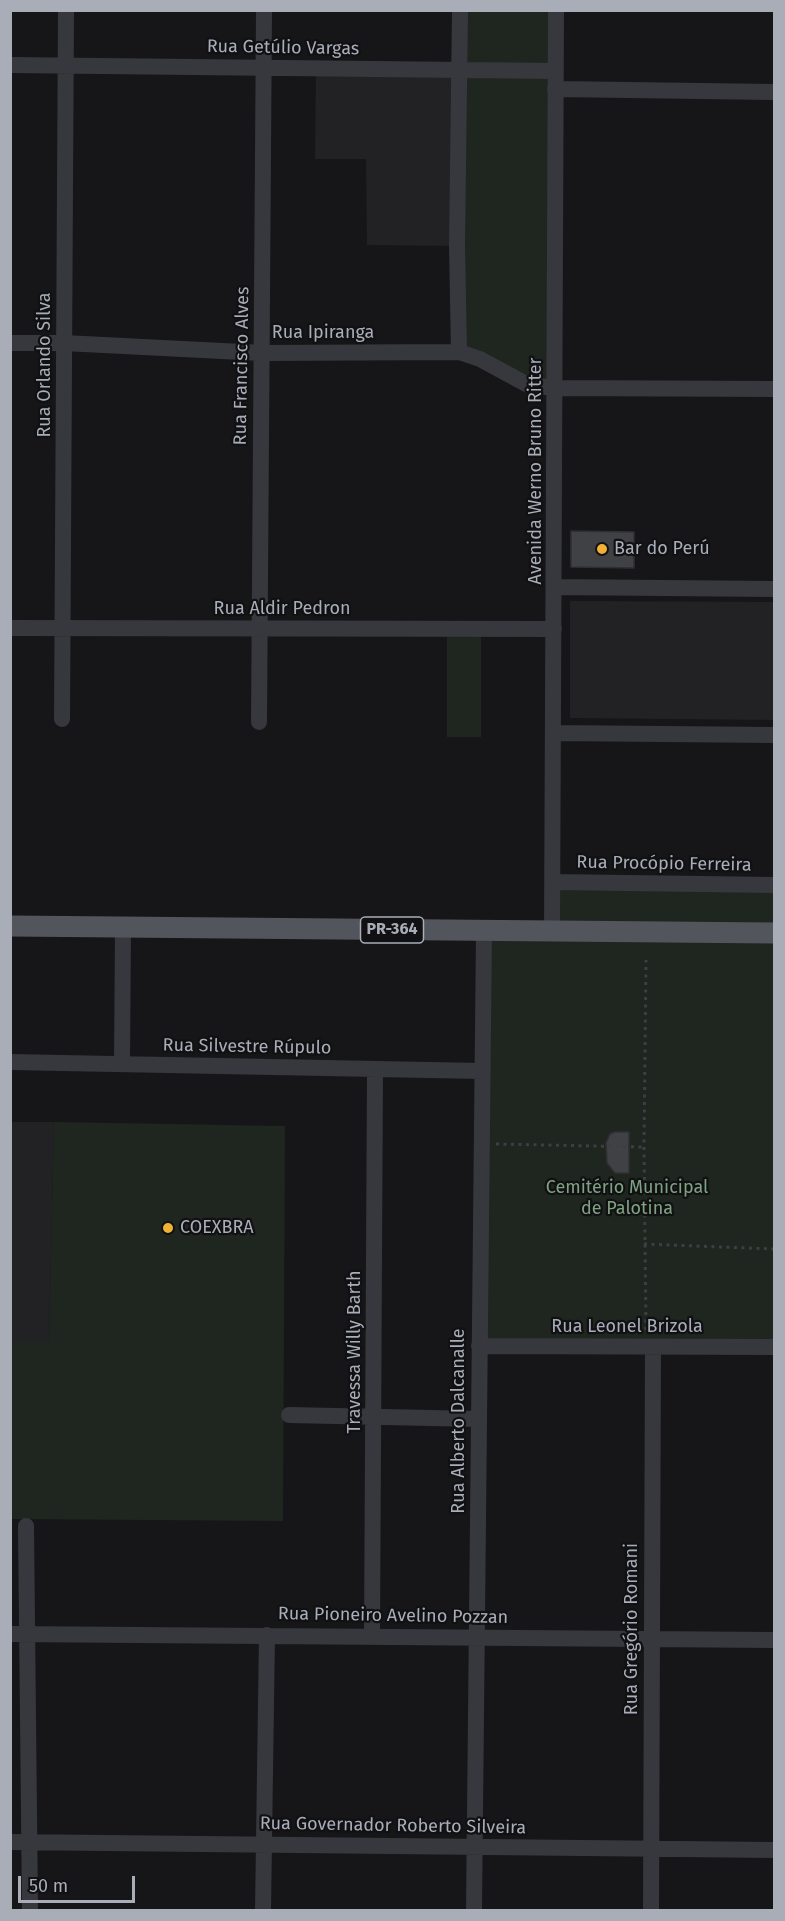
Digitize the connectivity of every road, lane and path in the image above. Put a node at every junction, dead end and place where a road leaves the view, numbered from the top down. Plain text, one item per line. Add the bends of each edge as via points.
1 (66, 10) edge
2 (264, 10) edge
3 (460, 10) edge
4 (556, 10) edge
5 (10, 65) edge
6 (66, 66) junction
7 (264, 68) junction
8 (458, 70) junction
9 (556, 71) junction
10 (555, 89) junction
11 (774, 92) edge
12 (10, 343) edge
13 (64, 343) junction
14 (459, 352) junction
15 (262, 353) junction
16 (556, 388) junction
17 (774, 390) edge
18 (554, 587) junction
19 (774, 588) edge
20 (10, 628) edge
21 (63, 628) junction
22 (259, 629) junction
23 (554, 629) junction
24 (62, 719) dead end
25 (259, 722) dead end
26 (554, 733) junction
27 (774, 735) edge
28 (553, 882) junction
29 (774, 885) edge
30 (10, 926) edge
31 (123, 927) junction
32 (484, 931) junction
33 (552, 932) junction
34 (774, 933) edge
35 (646, 960) dead end
36 (10, 1062) edge
37 (122, 1064) junction
38 (375, 1069) junction
39 (482, 1071) junction
40 (481, 1143) junction
41 (644, 1147) junction
42 (644, 1244) junction
43 (774, 1249) edge
44 (646, 1330) dead end
45 (479, 1346) junction
46 (653, 1347) junction
47 (774, 1347) edge
48 (289, 1415) dead end
49 (374, 1417) junction
50 (478, 1419) junction
51 (26, 1526) dead end
52 (10, 1634) edge
53 (28, 1634) junction
54 (267, 1635) junction
55 (372, 1636) junction
56 (476, 1637) junction
57 (652, 1639) junction
58 (774, 1640) edge
59 (10, 1842) edge
60 (30, 1843) junction
61 (264, 1845) junction
62 (475, 1847) junction
63 (651, 1848) junction
64 (774, 1850) edge
65 (30, 1911) edge
66 (263, 1911) edge
67 (474, 1911) edge
68 (651, 1911) edge

1 - 6 street, Rua Orlando Silva
2 - 7 street, Rua Francisco Alves
3 - 8 street
4 - 9 street, Avenida Werno Bruno Ritter
5 - 6 street, Rua Getúlio Vargas
6 - 7 street, Rua Getúlio Vargas
6 - 13 street, Rua Orlando Silva
7 - 8 street, Rua Getúlio Vargas
7 - 15 street, Rua Francisco Alves
8 - 9 street, Rua Getúlio Vargas
8 - 14 street
9 - 10 street, Avenida Werno Bruno Ritter
10 - 11 street
10 - 16 street, Avenida Werno Bruno Ritter
12 - 13 street, Rua Ipiranga
13 - 15 street, Rua Ipiranga
13 - 21 street, Rua Orlando Silva
14 - 15 street, Rua Ipiranga
14 - 16 street, Rua Ipiranga via 528,385
15 - 22 street, Rua Francisco Alves
16 - 17 street, Rua Ipiranga
16 - 18 street, Avenida Werno Bruno Ritter
18 - 19 street
18 - 23 street, Avenida Werno Bruno Ritter
20 - 21 street, Rua Aldir Pedron
21 - 22 street, Rua Aldir Pedron
21 - 24 street, Rua Orlando Silva
22 - 23 street, Rua Aldir Pedron
22 - 25 street, Rua Francisco Alves
23 - 26 street, Avenida Werno Bruno Ritter
26 - 27 street
26 - 28 street, Avenida Werno Bruno Ritter
28 - 29 street, Rua Procópio Ferreira
28 - 33 street, Avenida Werno Bruno Ritter
30 - 31 main road, PR-364
31 - 32 main road, PR-364
31 - 37 street
32 - 33 main road, PR-364
32 - 39 street, Rua Alberto Dalcanalle
33 - 34 main road, PR-364
35 - 41 path
36 - 37 street, Rua Silvestre Rúpulo
37 - 38 street, Rua Silvestre Rúpulo
38 - 39 street, Rua Silvestre Rúpulo
38 - 49 street, Travessa Willy Barth
39 - 40 street, Rua Alberto Dalcanalle
40 - 41 path
40 - 45 street, Rua Alberto Dalcanalle
41 - 42 path
42 - 43 path
42 - 44 path
45 - 46 street, Rua Leonel Brizola
45 - 50 street, Rua Alberto Dalcanalle
46 - 47 street, Rua Leonel Brizola
46 - 57 street, Rua Gregório Romani
48 - 49 street
49 - 50 street
49 - 55 street, Travessa Willy Barth
50 - 56 street, Rua Alberto Dalcanalle
51 - 53 street
52 - 53 street, Rua Pioneiro Avelino Pozzan
53 - 54 street, Rua Pioneiro Avelino Pozzan
53 - 60 street
54 - 55 street, Rua Pioneiro Avelino Pozzan
54 - 61 street
55 - 56 street, Rua Pioneiro Avelino Pozzan
56 - 57 street, Rua Pioneiro Avelino Pozzan
56 - 62 street, Rua Alberto Dalcanalle
57 - 58 street, Rua Pioneiro Avelino Pozzan
57 - 63 street, Rua Gregório Romani
59 - 60 street, Rua Governador Roberto Silveira
60 - 61 street, Rua Governador Roberto Silveira
60 - 65 street
61 - 62 street, Rua Governador Roberto Silveira
61 - 66 street
62 - 63 street, Rua Governador Roberto Silveira
62 - 67 street, Rua Alberto Dalcanalle
63 - 64 street, Rua Governador Roberto Silveira
63 - 68 street, Rua Gregório Romani

